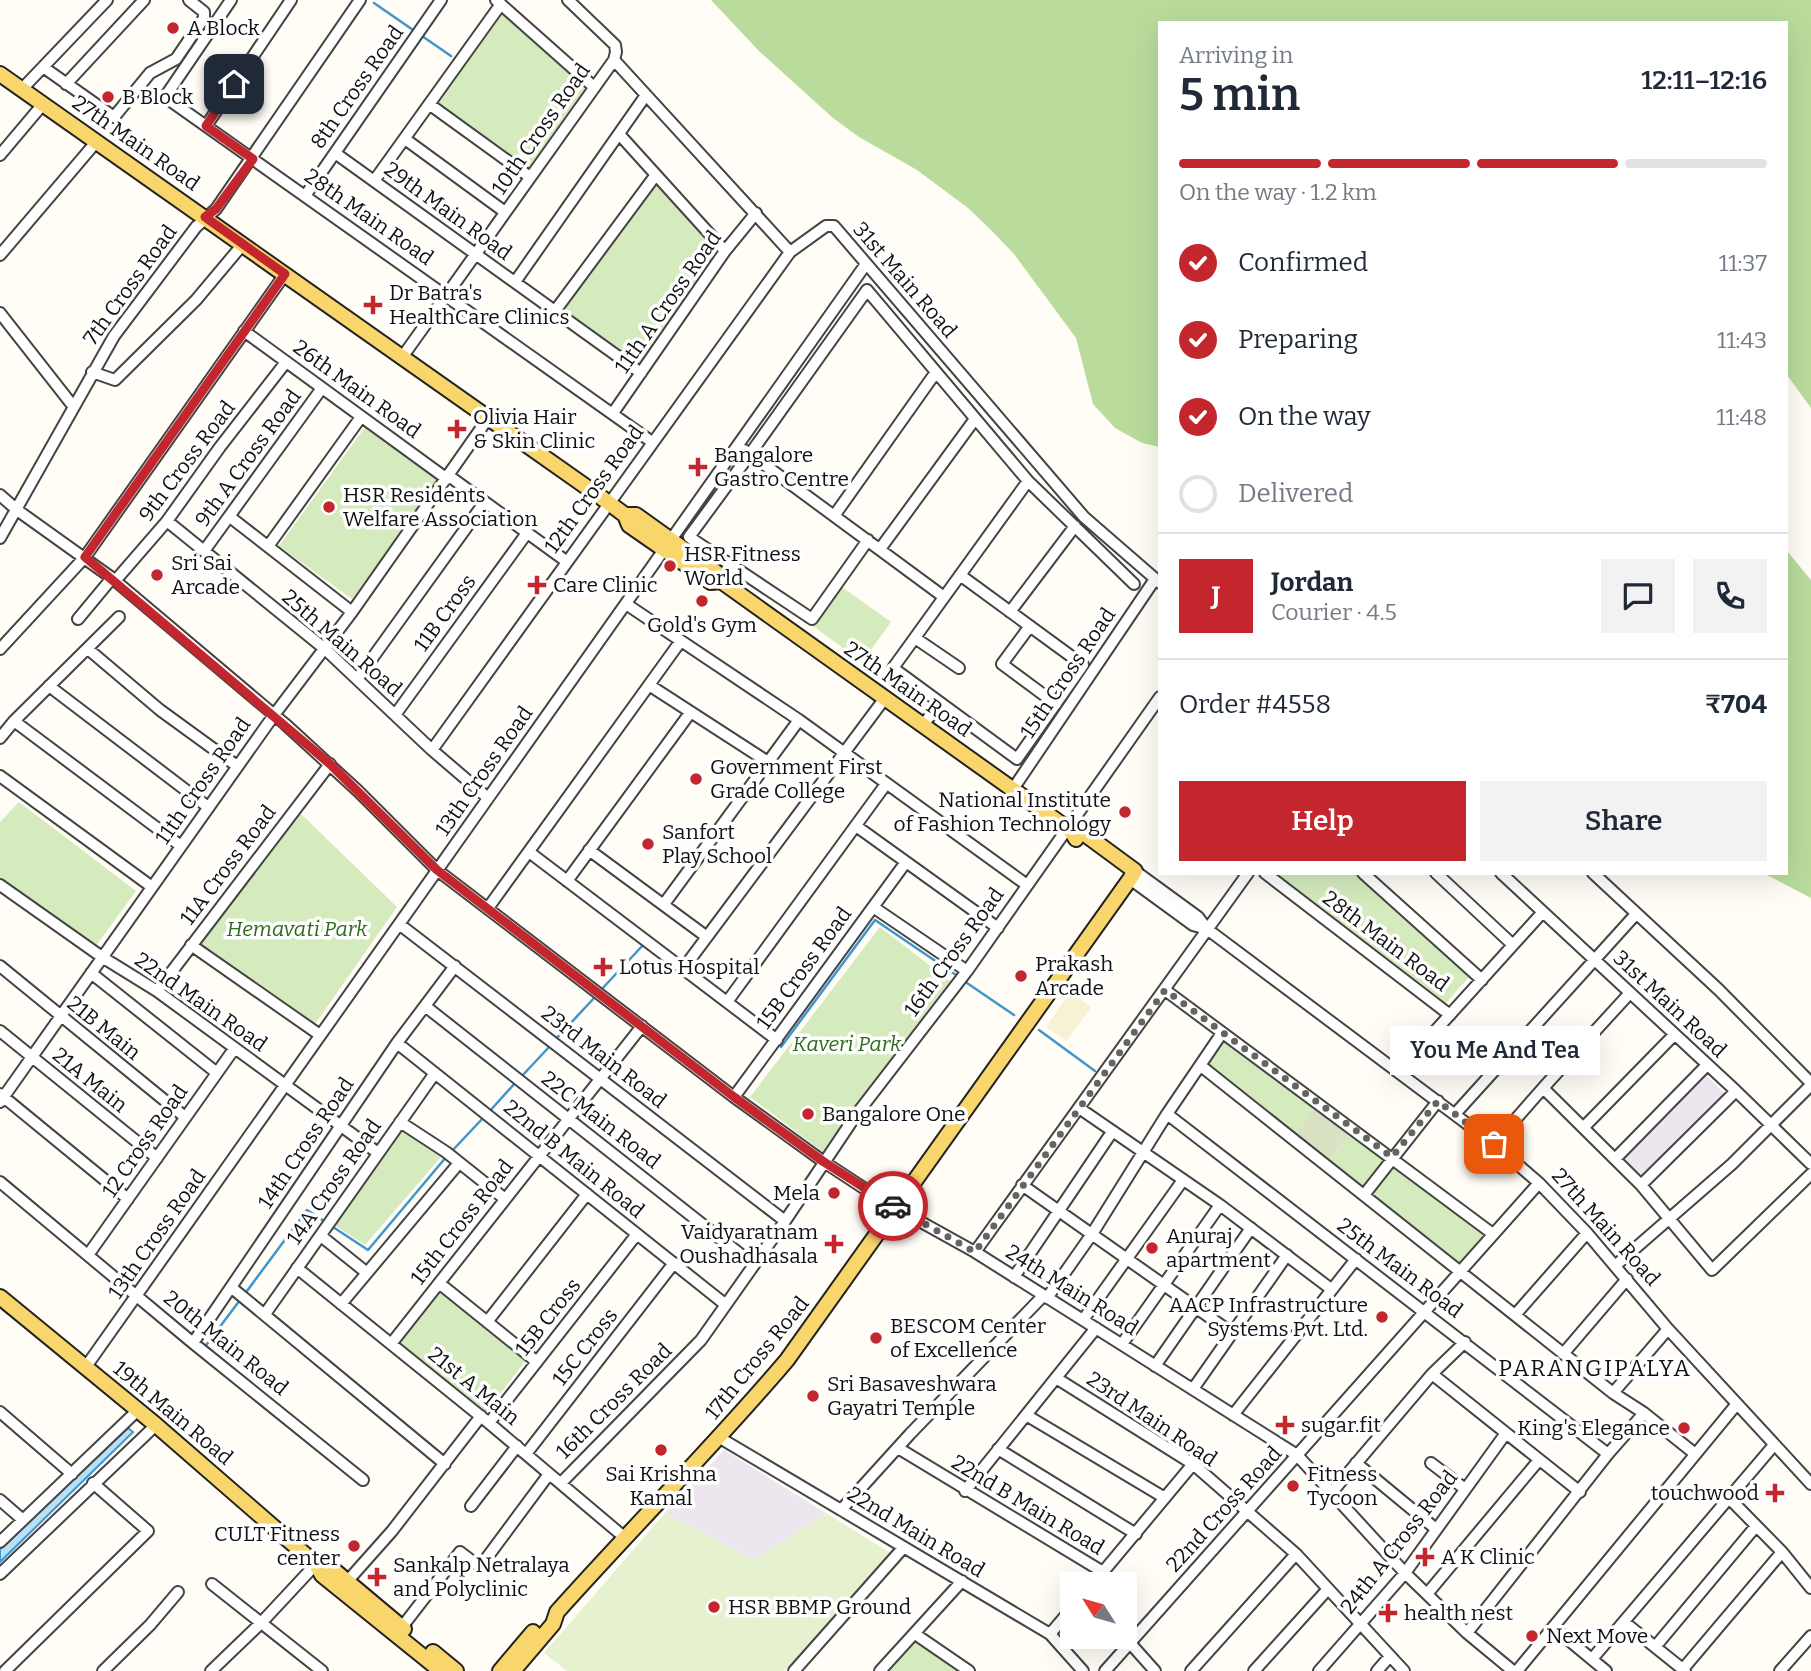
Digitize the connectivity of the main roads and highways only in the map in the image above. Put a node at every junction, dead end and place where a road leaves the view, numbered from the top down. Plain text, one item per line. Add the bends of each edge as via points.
1 (0, 74) edge
2 (1133, 875) joint
3 (0, 1297) edge
4 (344, 1586) junction
5 (557, 1612) junction
6 (441, 1671) edge
7 (456, 1671) edge
8 (500, 1671) edge
9 (513, 1671) edge

1 - 2 main road, 27th Main Road via 608,502 625,515 629,525 668,545 710,582 721,582 1069,829 1076,840
2 - 5 main road, 17th Cross Road via 788,1360
3 - 4 main road, 19th Main Road via 316,1564 330,1567
4 - 6 main road, 19th Main Road
4 - 7 main road, 19th Main Road
5 - 8 main road, 17th Cross Road via 545,1618
5 - 9 main road, 17th Cross Road via 553,1624

